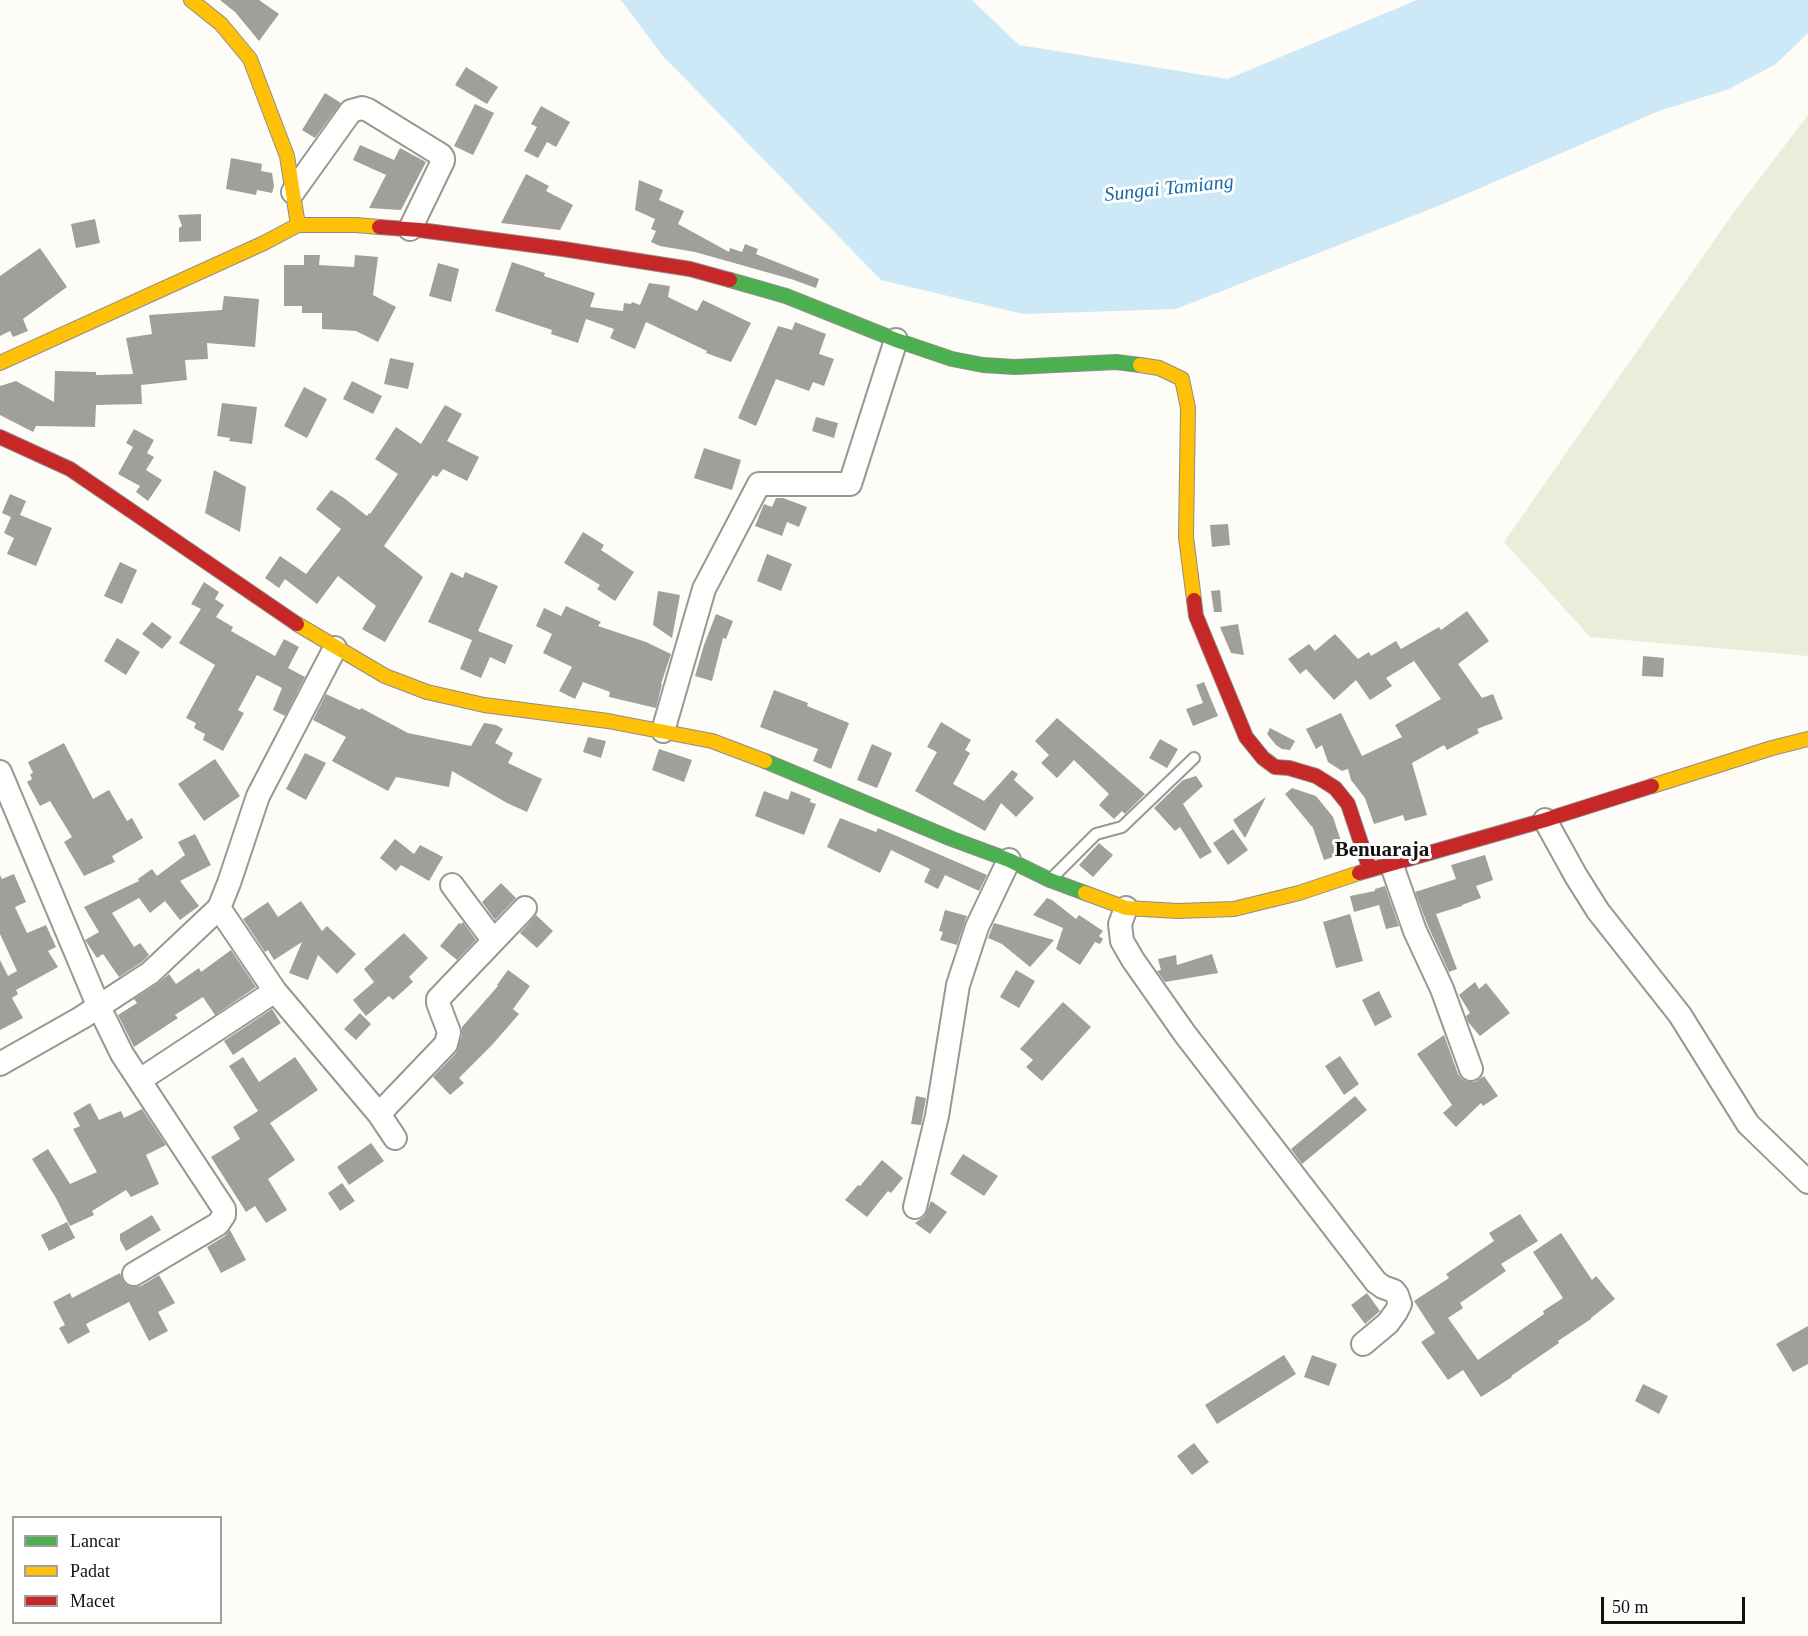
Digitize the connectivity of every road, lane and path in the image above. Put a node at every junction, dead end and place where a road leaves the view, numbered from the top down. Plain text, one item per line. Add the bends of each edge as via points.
1 (191, 0) edge
2 (293, 192) junction
3 (298, 225) junction
4 (410, 229) junction
5 (896, 340) junction
6 (0, 363) edge
7 (0, 437) edge
8 (335, 648) junction
9 (663, 731) junction
10 (1808, 739) edge
11 (1194, 758) dead end
12 (0, 772) edge
13 (1545, 820) junction
14 (1009, 860) junction
15 (1380, 866) junction
16 (1050, 880) junction
17 (452, 885) dead end
18 (219, 908) junction
19 (525, 908) dead end
20 (1126, 908) junction
21 (493, 940) junction
22 (275, 990) junction
23 (98, 1005) junction
24 (0, 1064) edge
25 (1471, 1069) dead end
26 (140, 1080) junction
27 (380, 1114) junction
28 (395, 1138) dead end
29 (1808, 1182) edge
30 (915, 1207) dead end
31 (134, 1274) dead end
32 (1363, 1344) dead end

1 - 2 street via 221,24 250,58 287,156
2 - 3 street
2 - 4 street via 351,111 362,108 443,158
3 - 4 street
3 - 6 street
4 - 5 street via 690,269 786,296
5 - 9 street via 850,484 759,484 704,589
5 - 15 street via 983,365 1116,362 1159,368 1182,379 1188,408 1186,537 1196,616 1246,737 1275,767 1316,776 1335,788 1348,804
7 - 8 street via 70,469
8 - 9 street via 385,676 427,692 484,705
8 - 18 street via 258,796
9 - 14 street via 723,745
10 - 13 street
11 - 16 lane via 1122,827 1096,834
12 - 23 street
13 - 15 street
13 - 29 street via 1598,911 1680,1015 1748,1124
14 - 16 street
14 - 30 street via 977,927 958,985 937,1116
15 - 20 street via 1299,893 1234,909
15 - 25 street via 1442,989
16 - 20 street
17 - 21 street
18 - 22 street
18 - 23 street via 150,973
19 - 21 street
20 - 32 street via 1120,924 1122,941 1178,1025 1376,1282 1397,1295 1400,1304 1396,1312
21 - 27 street via 438,999 449,1032 446,1044
22 - 26 street
22 - 27 street
23 - 24 street
23 - 26 street via 122,1054
26 - 31 street via 224,1209 224,1215 218,1224
27 - 28 street

